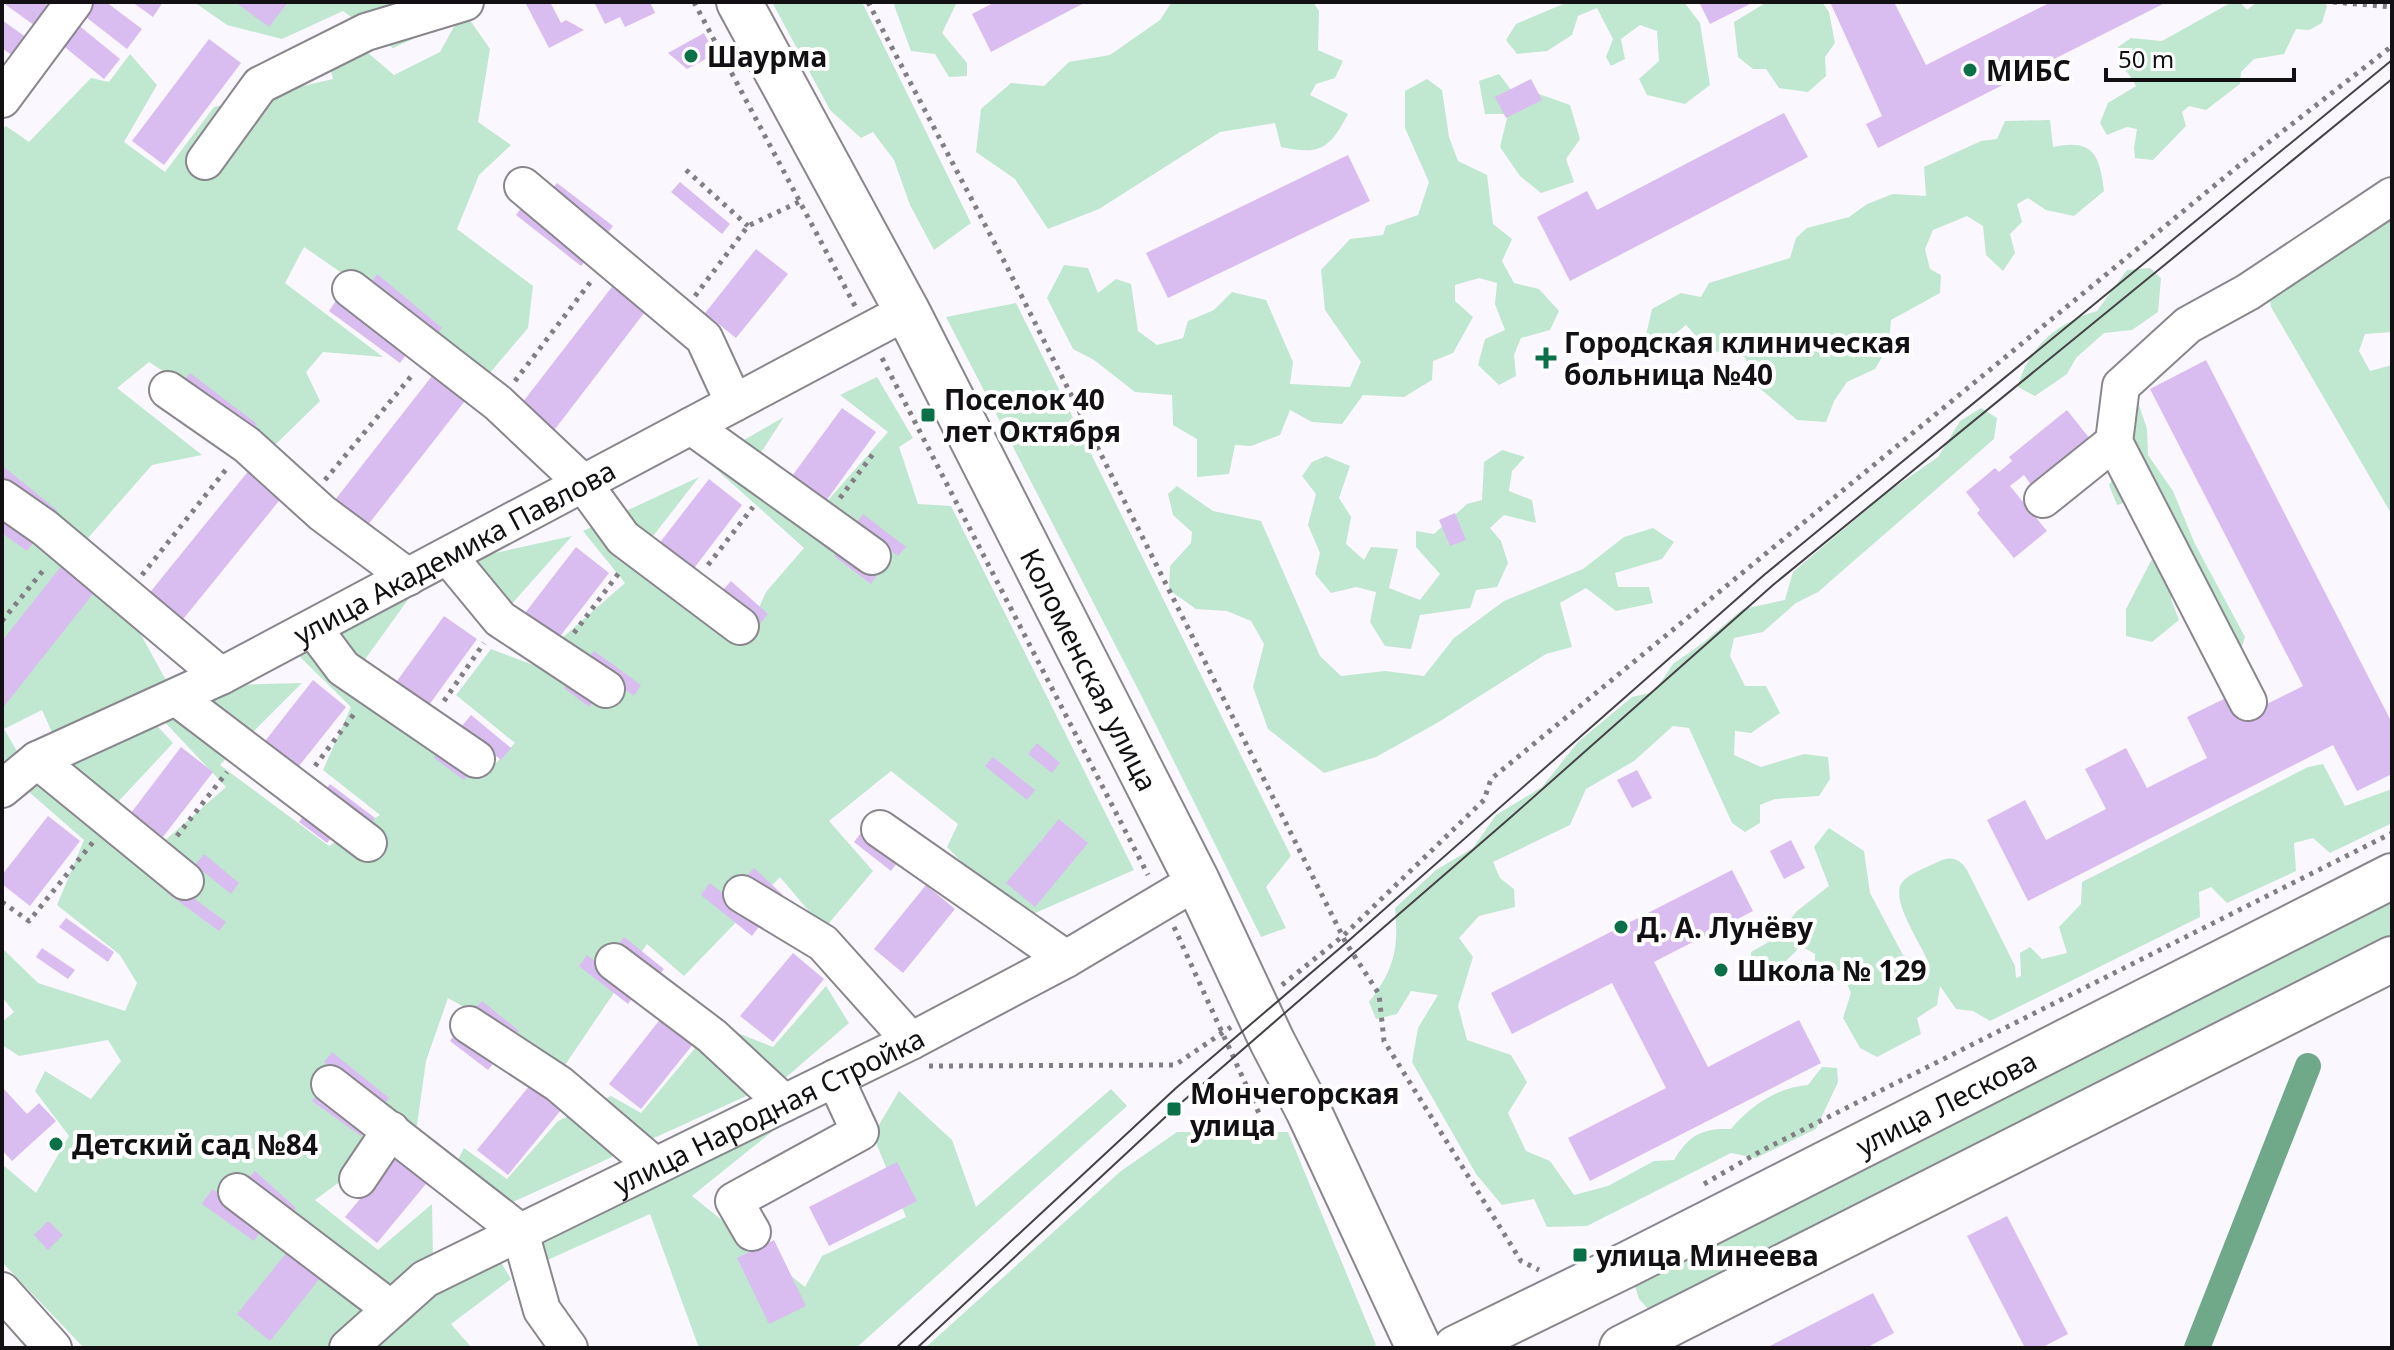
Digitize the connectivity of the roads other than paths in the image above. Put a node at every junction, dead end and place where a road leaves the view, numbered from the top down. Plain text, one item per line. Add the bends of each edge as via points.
1 (74, 2) edge
2 (465, 2) edge
3 (739, 2) edge
4 (7, 79) edge
5 (205, 161) dead end
6 (523, 186) dead end
7 (2392, 196) edge
8 (351, 289) dead end
9 (907, 311) junction
10 (168, 390) dead end
11 (734, 403) junction
12 (691, 426) junction
13 (2114, 442) junction
14 (583, 483) junction
15 (2, 498) edge
16 (2043, 499) dead end
17 (448, 556) junction
18 (872, 556) dead end
19 (408, 577) junction
20 (740, 626) dead end
21 (313, 628) junction
22 (221, 676) junction
23 (606, 689) dead end
24 (176, 697) junction
25 (2248, 702) dead end
26 (476, 759) dead end
27 (37, 760) junction
28 (2, 789) edge
29 (880, 829) dead end
30 (368, 843) dead end
31 (172, 870) road end
32 (2392, 876) edge
33 (1180, 891) junction
34 (742, 894) dead end
35 (1066, 959) junction
36 (2392, 959) edge
37 (614, 962) dead end
38 (469, 1025) dead end
39 (913, 1054) junction
40 (835, 1078) junction
41 (330, 1084) dead end
42 (784, 1103) junction
43 (391, 1130) junction
44 (655, 1166) junction
45 (358, 1179) dead end
46 (237, 1192) dead end
47 (520, 1232) junction
48 (752, 1232) dead end
49 (2, 1291) edge
50 (391, 1309) junction
51 (1534, 1320) edge
52 (362, 1344) edge
53 (53, 1348) edge
54 (569, 1348) edge
55 (1419, 1348) edge
56 (1456, 1348) edge
57 (1622, 1348) edge

1 - 4 street
2 - 5 street via 366,32 260,85
3 - 9 main road, Коломенская улица via 819,193
6 - 11 street via 704,338
7 - 13 street via 2248,292 2188,325 2121,386
8 - 14 street via 498,403
9 - 11 street, улица Академика Павлова
9 - 33 main road, Коломенская улица
10 - 19 street via 247,445
11 - 12 street, улица Академика Павлова
12 - 14 street, улица Академика Павлова
12 - 18 street
13 - 16 street
13 - 25 street
14 - 17 street, улица Академика Павлова
14 - 20 street via 623,538
15 - 22 street
17 - 19 street, улица Академика Павлова
17 - 23 street via 500,619
19 - 21 street, улица Академика Павлова
21 - 22 street, улица Академика Павлова
21 - 26 street via 343,668
22 - 24 street, улица Академика Павлова
24 - 27 street, улица Академика Павлова
24 - 30 street
27 - 28 street, улица Академика Павлова
27 - 31 street
29 - 35 street
32 - 51 main road, улица Лескова
33 - 35 street, улица Народная Стройка
33 - 55 main road, Коломенская улица via 1256,1006
34 - 39 street via 823,943
35 - 39 street, улица Народная Стройка
36 - 57 main road
37 - 42 street via 712,1036
38 - 44 street via 559,1084
39 - 40 street, улица Народная Стройка
40 - 42 street, улица Народная Стройка
40 - 48 street via 860,1132 734,1201
41 - 43 street
42 - 44 street, улица Народная Стройка
43 - 45 street
43 - 47 street
44 - 47 street, улица Народная Стройка
46 - 50 street
47 - 50 street, улица Народная Стройка via 425,1279
47 - 54 street via 542,1310
49 - 53 street
50 - 52 street, улица Народная Стройка
51 - 56 main road, улица Лескова

